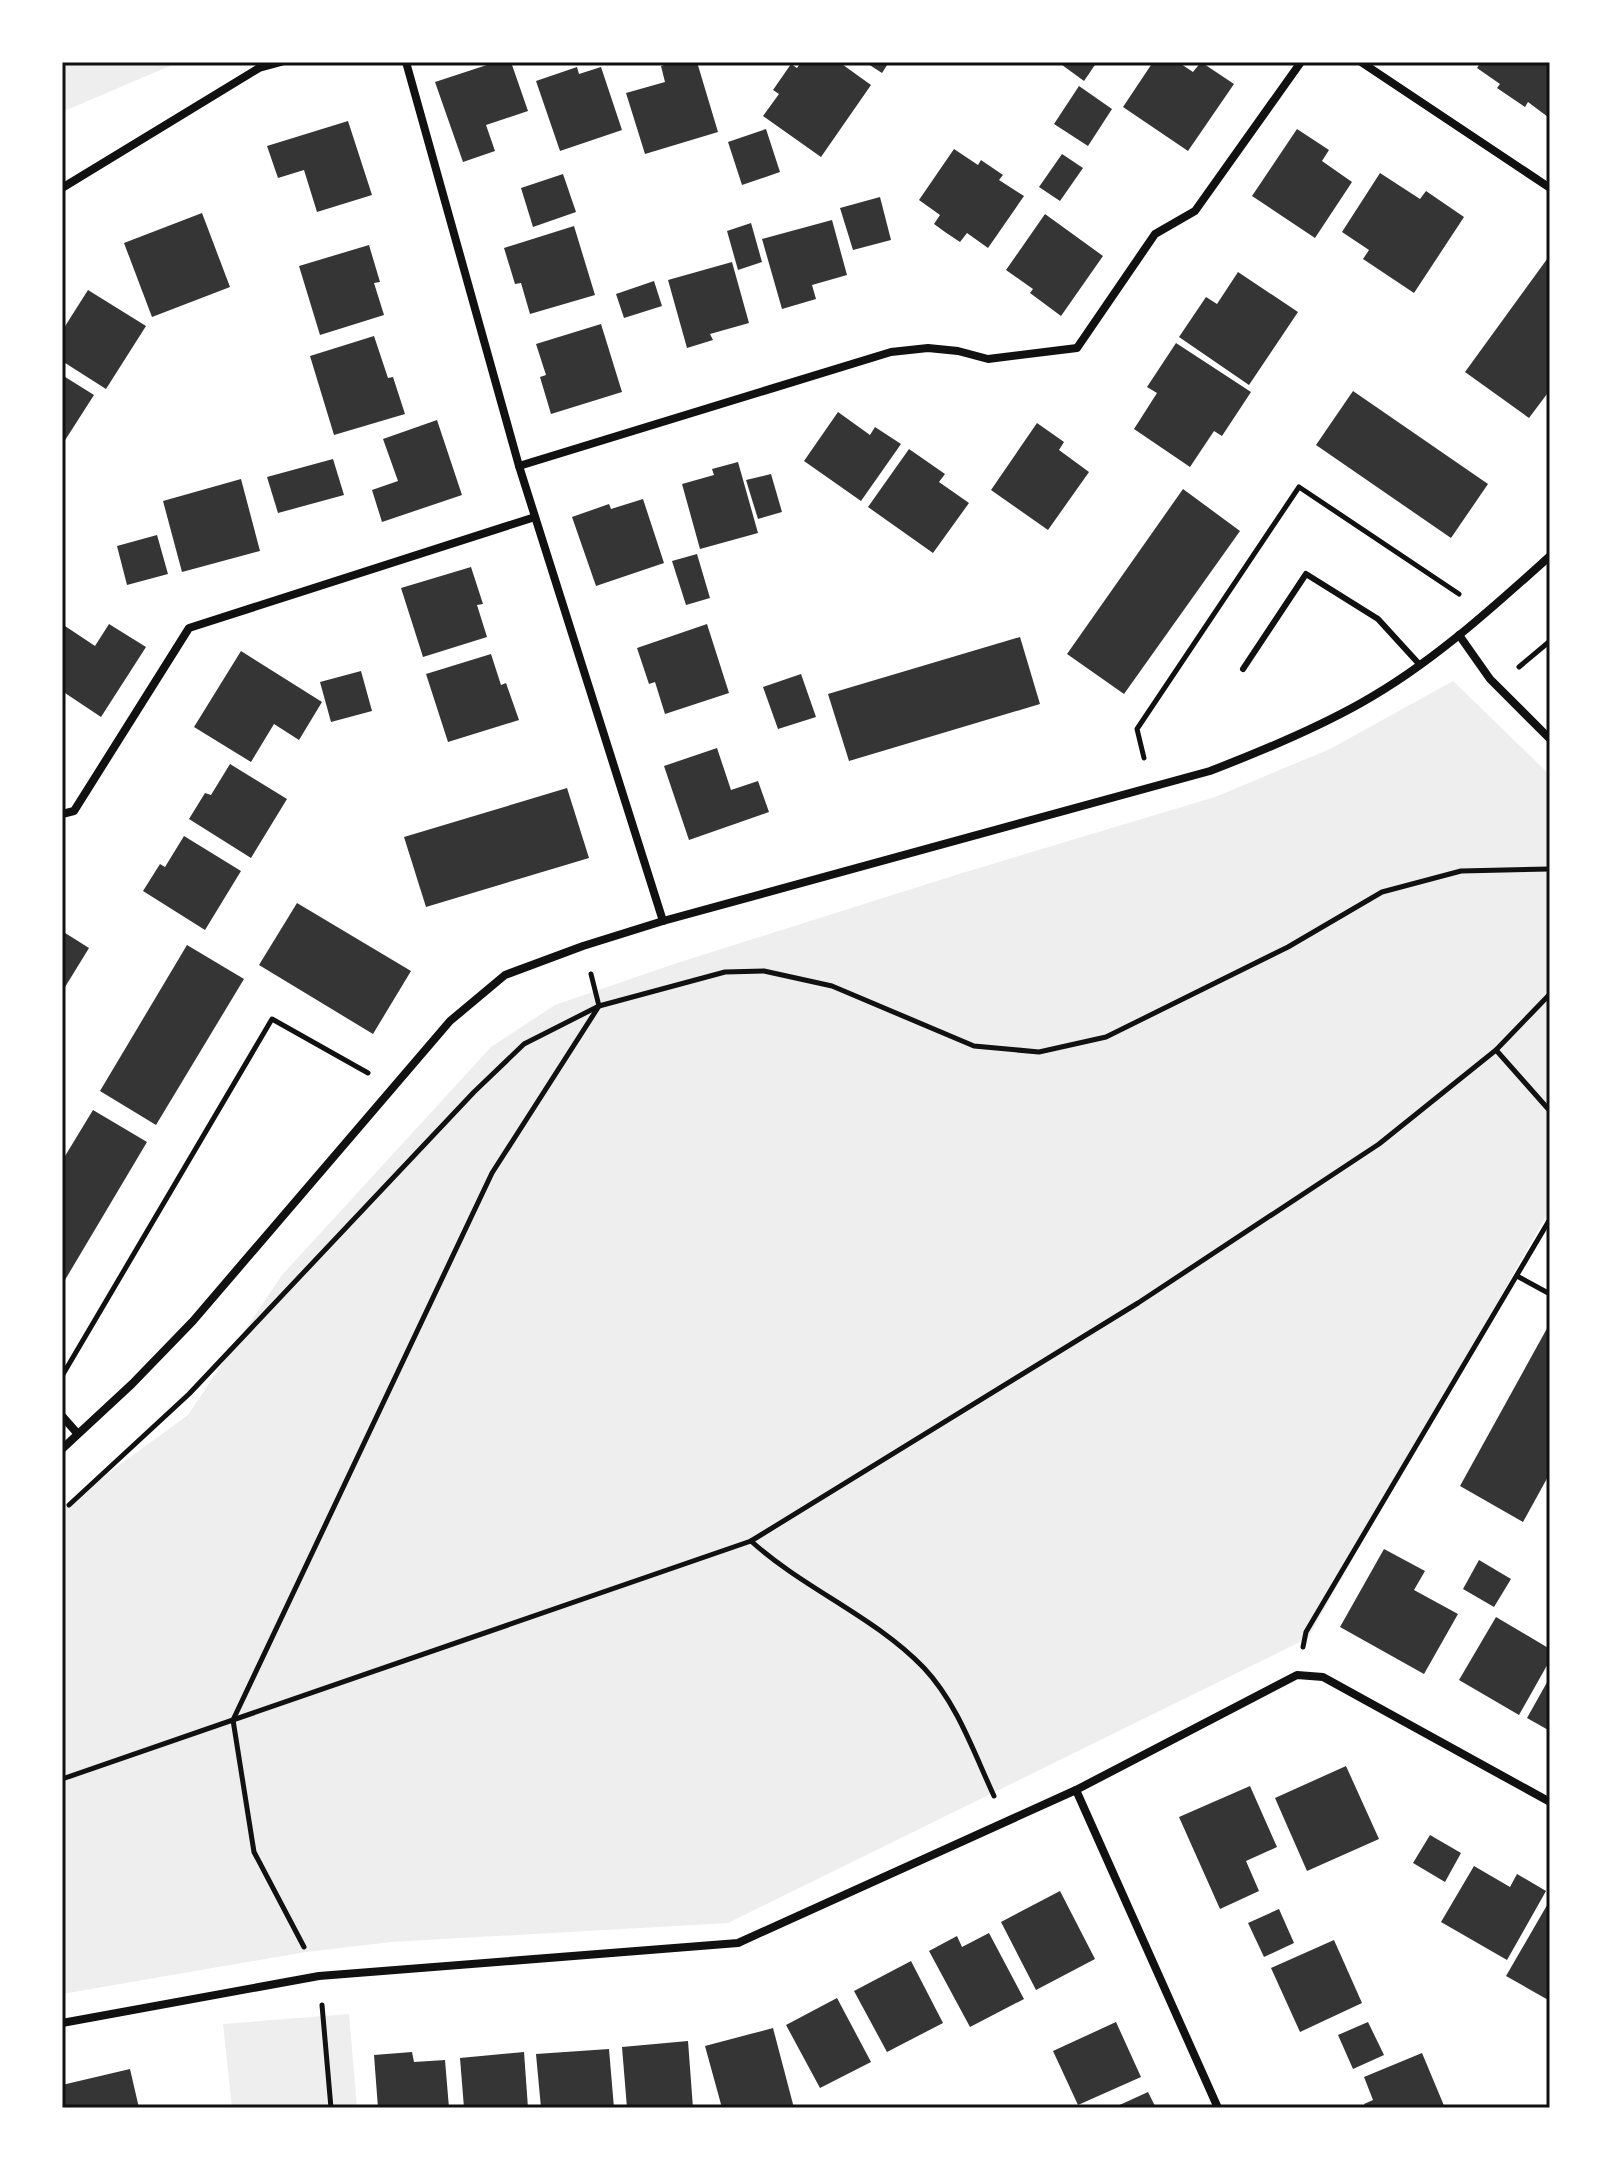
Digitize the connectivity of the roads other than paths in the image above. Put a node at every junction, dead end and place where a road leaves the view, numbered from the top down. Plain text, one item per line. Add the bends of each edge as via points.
1 (281, 62) edge
2 (406, 62) edge
3 (1301, 62) edge
4 (1361, 62) edge
5 (62, 188) edge
6 (1550, 188) edge
7 (519, 466) junction
8 (535, 517) junction
9 (1550, 556) edge
10 (1459, 635) junction
11 (1420, 665) junction
12 (1243, 669) dead end
13 (1550, 739) edge
14 (62, 814) edge
15 (663, 921) junction
16 (62, 1416) edge
17 (77, 1433) junction
18 (62, 1449) edge
19 (1076, 1790) junction
20 (1550, 1802) edge
21 (62, 2023) edge
22 (1218, 2108) edge

1 - 5 street via 259,68
2 - 7 street
3 - 7 street via 1195,211 1155,234 1077,348 988,359 928,348 891,352
4 - 6 street
7 - 8 street
8 - 14 street via 189,628 74,811
8 - 15 street
9 - 10 street
10 - 11 street
10 - 13 street via 1490,679
11 - 12 lane via 1378,619 1306,574
11 - 15 street via 1363,703 1288,741 1210,771
15 - 17 street via 505,975 450,1021 193,1321
16 - 17 street
17 - 18 street
19 - 20 street via 1297,1675 1323,1677
19 - 21 street via 738,1943 319,1976
19 - 22 street

